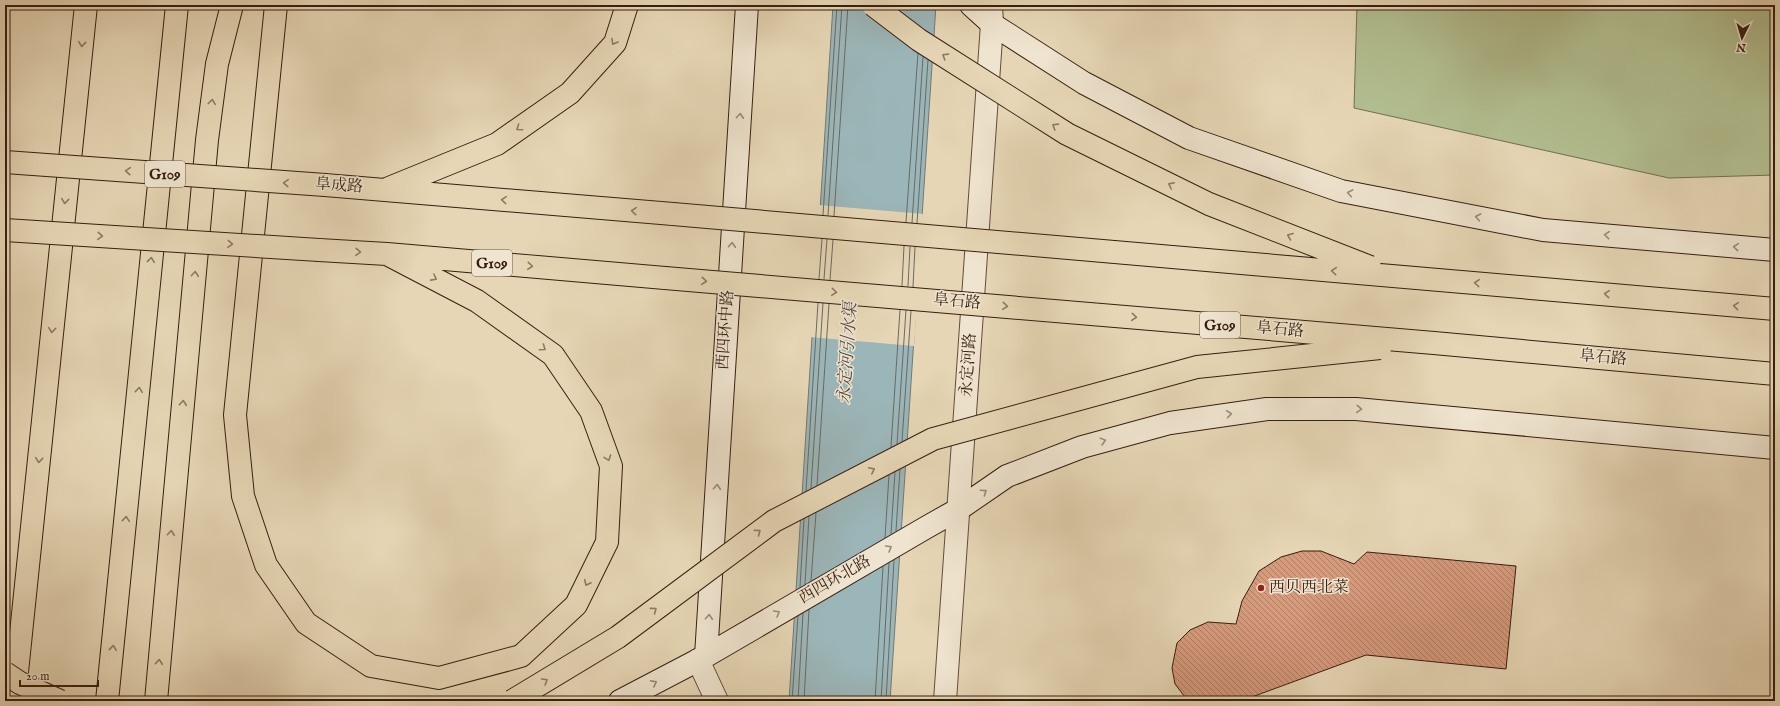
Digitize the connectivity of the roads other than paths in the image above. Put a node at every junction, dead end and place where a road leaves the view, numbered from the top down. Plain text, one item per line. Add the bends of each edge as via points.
1 (86, 5) edge
2 (177, 5) edge
3 (232, 5) edge
4 (276, 5) edge
5 (627, 5) edge
6 (747, 5) edge
7 (873, 5) edge
8 (970, 5) edge
9 (992, 14) edge
10 (5, 162) edge
11 (384, 190) junction
12 (5, 230) edge
13 (1775, 250) edge
14 (387, 254) junction
15 (1392, 276) junction
16 (1775, 309) edge
17 (1434, 343) junction
18 (1775, 374) edge
19 (1775, 448) edge
20 (959, 509) junction
21 (702, 658) junction
22 (5, 672) edge
23 (14, 701) edge
24 (60, 701) edge
25 (107, 701) edge
26 (156, 701) edge
27 (512, 701) edge
28 (620, 701) edge
29 (717, 701) edge
30 (945, 701) edge

1 -> 23 highway
25 -> 2 highway
26 -> 3 highway via 207,140 217,64
14 -> 4 highway via 477,300 553,355 591,411 611,466 607,542 576,605 521,656 438,678 371,666 306,623 266,566 243,496 235,415
5 -> 11 highway via 615,43 570,93 497,144
21 -> 6 main road, 西四环中路
15 -> 7 highway, bridge via 1209,204 1067,134 919,40
8 - 9 main road
13 -> 9 main road via 1543,230 1341,191 1189,138 1084,82
9 - 20 main road, 永定河路
11 -> 10 highway, 阜成路 / G109, bridge
15 -> 11 highway, 阜成路 / G109, bridge
12 -> 14 highway, G109, bridge
14 -> 17 highway, 阜石路 / G109, bridge
16 -> 15 highway, G109, bridge
17 - 18 highway, 阜石路 / G109, bridge
27 -> 17 highway, bridge via 618,637 774,521 933,439 1197,367
20 -> 19 main road via 1007,476 1082,447 1170,423 1267,409 1356,409
21 -> 20 main road, 西四环北路
20 - 30 main road, 永定河路
28 -> 21 main road
21 - 29 main road
22 - 24 highway, bridge via 20,683

